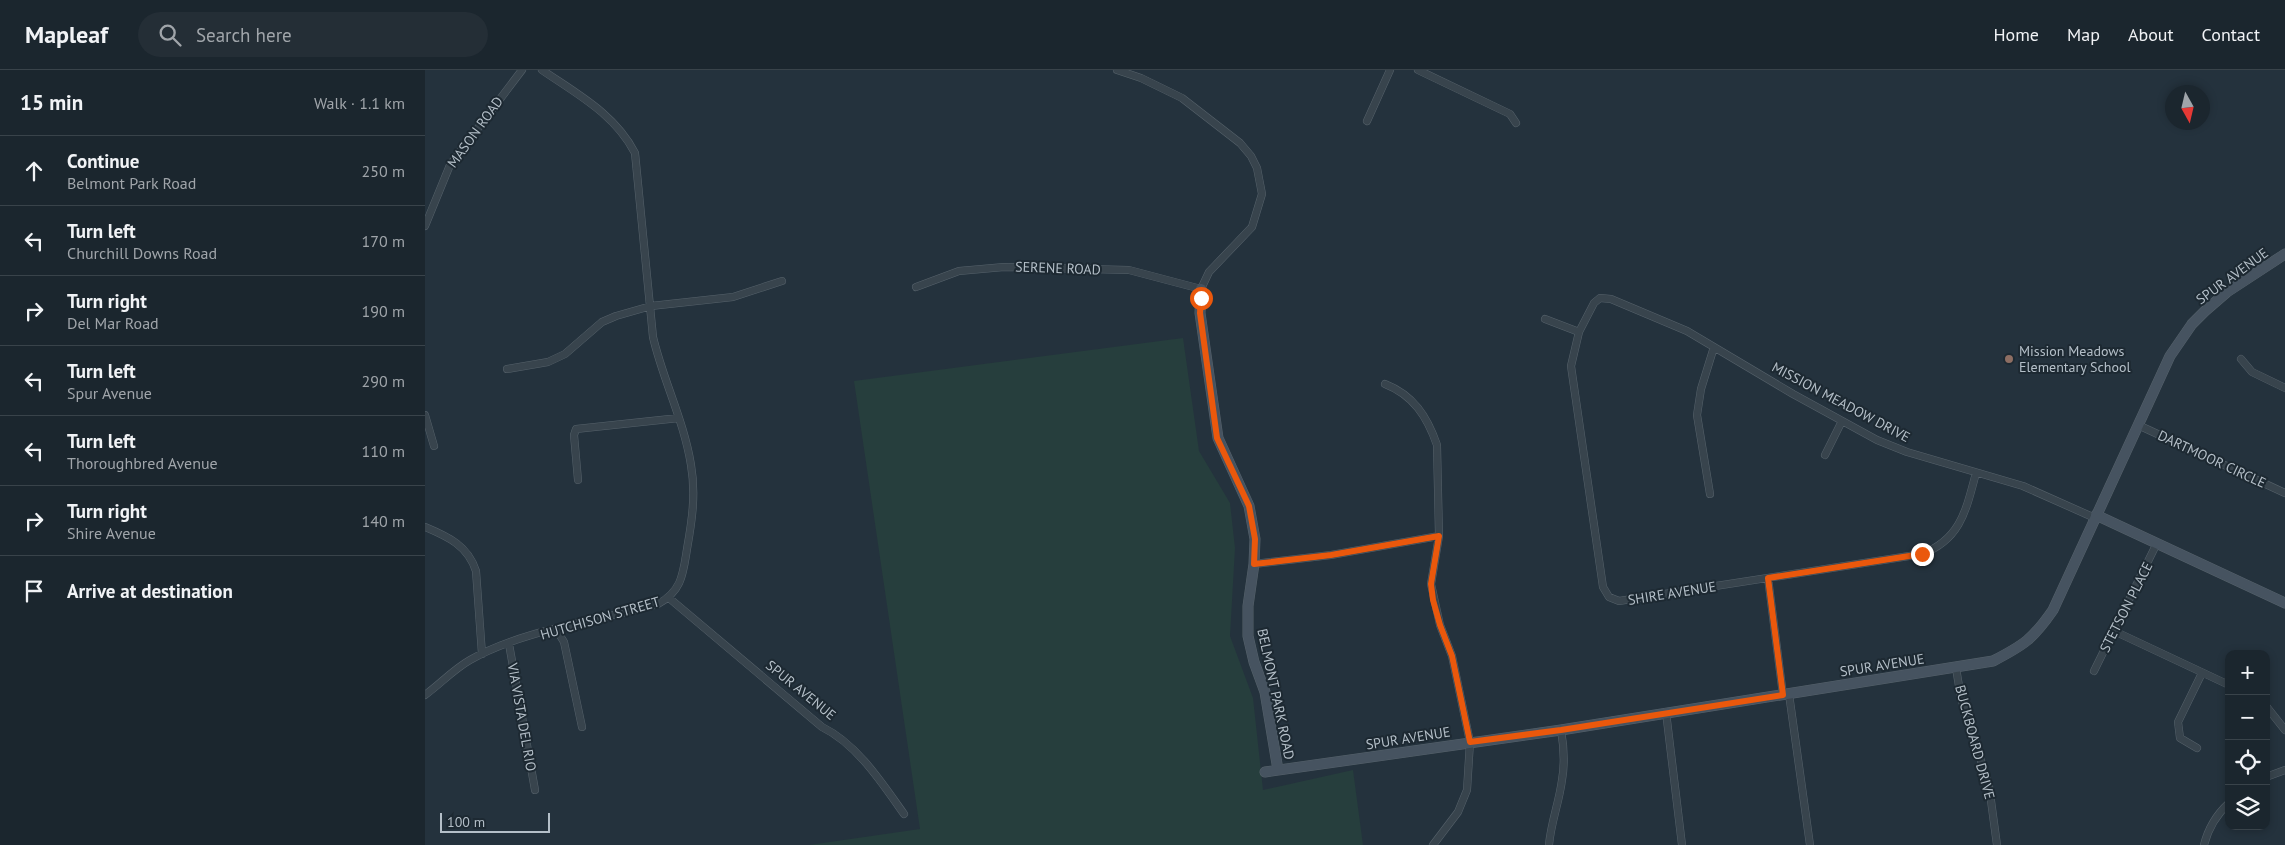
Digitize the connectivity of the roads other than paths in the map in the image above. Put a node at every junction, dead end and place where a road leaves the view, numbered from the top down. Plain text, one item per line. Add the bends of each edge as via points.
1 (522, 70) edge
2 (542, 70) edge
3 (1117, 70) edge
4 (1390, 70) edge
5 (1418, 70) edge
6 (1367, 121) dead end
7 (1516, 123) dead end
8 (425, 226) edge
9 (2285, 254) edge
10 (782, 280) dead end
11 (916, 287) dead end
12 (1201, 289) junction
13 (1611, 299) joint
14 (651, 306) junction
15 (1545, 319) dead end
16 (1579, 332) junction
17 (1714, 347) junction
18 (2241, 359) dead end
19 (507, 368) dead end
20 (1385, 384) dead end
21 (2285, 388) edge
22 (425, 415) edge
23 (679, 418) junction
24 (1842, 421) junction
25 (2138, 424) junction
26 (434, 446) dead end
27 (1825, 455) dead end
28 (1976, 473) junction
29 (578, 480) dead end
30 (2285, 492) edge
31 (1709, 494) dead end
32 (2096, 516) junction
33 (425, 527) edge
34 (1439, 536) junction
35 (2157, 543) junction
36 (1254, 564) junction
37 (1768, 578) junction
38 (669, 598) junction
39 (2285, 603) edge
40 (556, 630) junction
41 (2114, 630) junction
42 (509, 644) junction
43 (482, 654) junction
44 (1956, 668) junction
45 (2094, 671) dead end
46 (2203, 673) junction
47 (2225, 683) edge
48 (1786, 694) junction
49 (425, 695) edge
50 (2270, 709) edge
51 (1666, 712) junction
52 (2282, 719) edge
53 (582, 727) dead end
54 (1561, 730) junction
55 (2285, 730) edge
56 (1470, 742) junction
57 (2197, 748) dead end
58 (1278, 770) junction
59 (2285, 770) edge
60 (1265, 772) dead end
61 (2270, 776) edge
62 (535, 790) dead end
63 (2225, 807) edge
64 (904, 814) dead end
65 (1433, 845) edge
66 (1549, 845) edge
67 (1682, 845) edge
68 (1810, 845) edge
69 (1997, 845) edge
70 (2204, 845) edge

1 - 8 street, MASON ROAD via 450,164
2 - 14 street, HUTCHISON STREET via 612,118 627,136 635,153
3 - 12 street, BELMONT PARK ROAD via 1182,98 1240,143 1257,168 1261,194 1252,227 1209,272
4 - 6 street
5 - 7 street via 1510,114
9 - 25 street, SPUR AVENUE via 2227,292 2191,324 2170,356
10 - 14 street via 733,297
11 - 12 street, SERENE ROAD via 959,272 1004,267 1129,270
12 - 36 street, BELMONT PARK ROAD via 1200,313 1217,438 1249,506 1255,539
13 - 16 street, SHIRE AVENUE via 1600,298 1593,303
13 - 17 street, MISSION MEADOW DRIVE via 1687,331
14 - 19 street via 602,322 565,354 548,362
14 - 23 street, HUTCHISON STREET via 653,337 660,365
15 - 16 street
16 - 37 street, SHIRE AVENUE via 1571,366 1603,587 1609,597 1619,601
17 - 24 street, MISSION MEADOW DRIVE
17 - 31 street via 1701,389 1697,416
18 - 21 street via 2251,372
20 - 34 street via 1415,402 1433,433 1438,458
22 - 26 street
23 - 29 street via 576,430
23 - 38 street, HUTCHISON STREET via 691,465 693,516 682,580
24 - 27 street
24 - 28 street, MISSION MEADOW DRIVE via 1907,452
25 - 30 street, DARTMOOR CIRCLE
25 - 32 street, SPUR AVENUE
28 - 32 street, MISSION MEADOW DRIVE via 2023,486
28 - 37 street, SHIRE AVENUE via 1961,521 1949,538 1932,550
32 - 35 street, MISSION MEADOW DRIVE
32 - 44 street, SPUR AVENUE via 2053,610 2037,633 2021,647 1993,661
33 - 43 street via 458,543 473,560
34 - 36 street via 1331,555
34 - 56 street via 1431,584 1433,600 1452,656
35 - 39 street, MISSION MEADOW DRIVE
35 - 41 street, STETSON PLACE
36 - 58 street, BELMONT PARK ROAD via 1248,636 1265,692
37 - 48 street
38 - 40 street, HUTCHISON STREET via 655,605
38 - 64 street, SPUR AVENUE via 822,727 839,736 884,786
40 - 42 street, HUTCHISON STREET
40 - 53 street via 564,642
41 - 45 street, STETSON PLACE
41 - 46 street
42 - 43 street, HUTCHISON STREET
42 - 62 street, VIA VISTA DEL RIO
43 - 49 street, HUTCHISON STREET
44 - 48 street, SPUR AVENUE
44 - 69 street, BUCKBOARD DRIVE via 1961,698 1989,786
46 - 47 street
46 - 57 street via 2178,722 2180,738
48 - 51 street, SPUR AVENUE
48 - 68 street
50 - 52 street
51 - 54 street, SPUR AVENUE
51 - 67 street
52 - 55 street
54 - 56 street, SPUR AVENUE
54 - 66 street via 1565,755
56 - 58 street, SPUR AVENUE
56 - 65 street via 1467,790 1458,812
58 - 60 street, SPUR AVENUE
59 - 61 street
63 - 70 street via 2207,834

